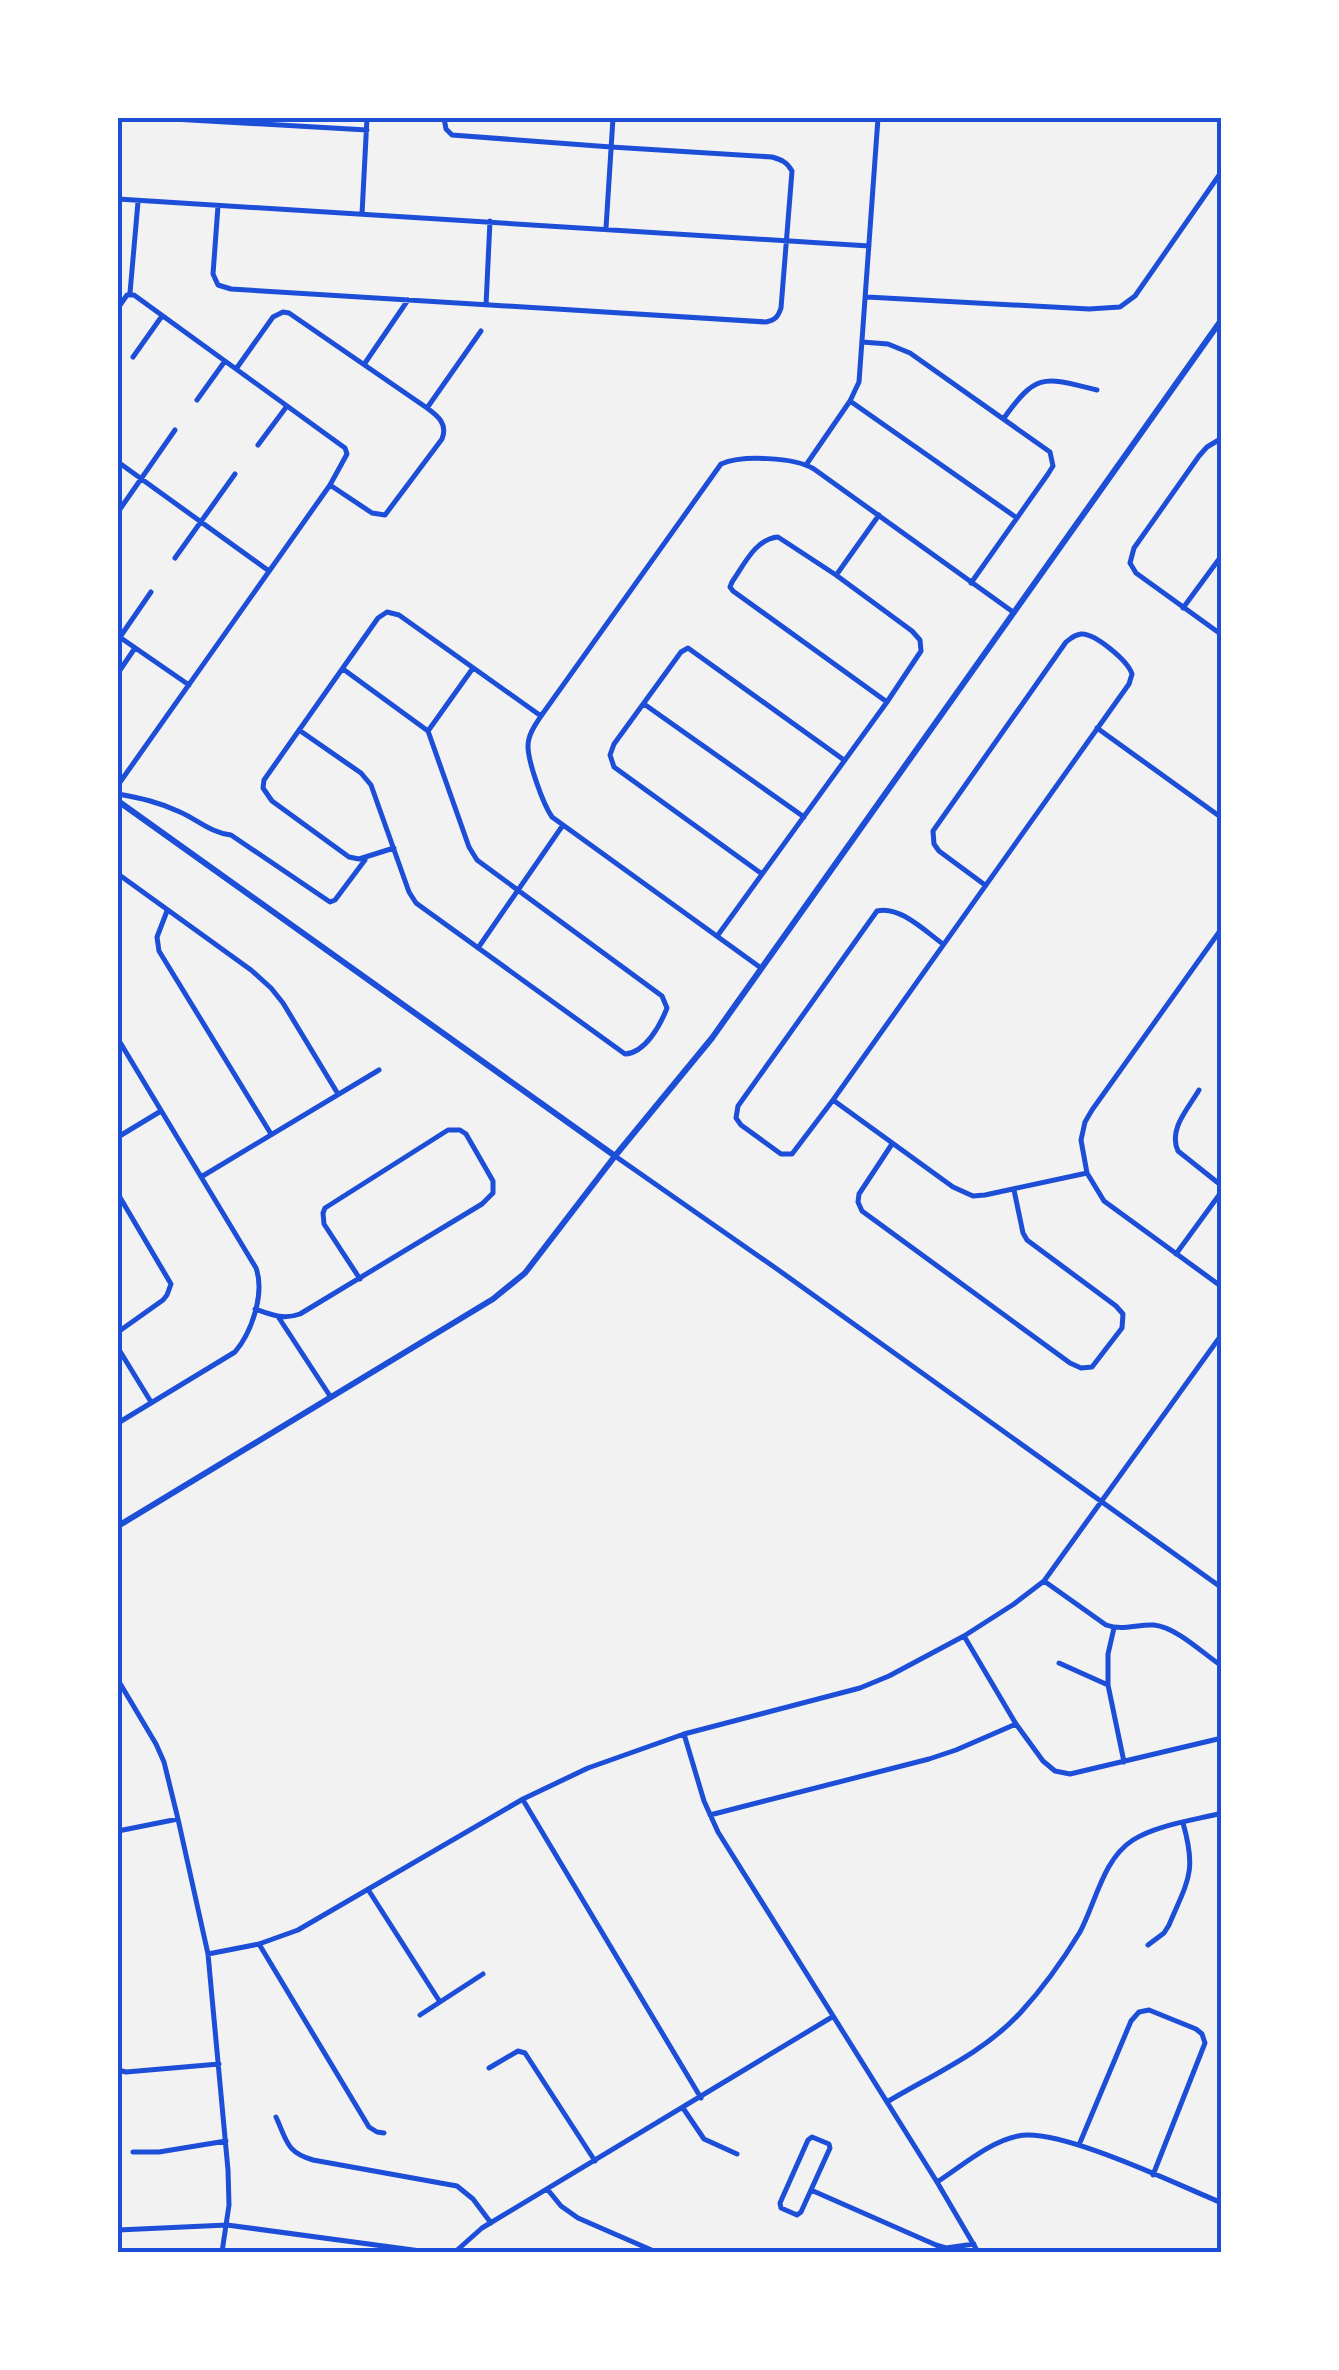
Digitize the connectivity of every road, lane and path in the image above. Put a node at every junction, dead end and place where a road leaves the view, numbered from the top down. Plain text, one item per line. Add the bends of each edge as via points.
1 (155, 118) edge
2 (368, 118) edge
3 (444, 118) edge
4 (613, 118) edge
5 (878, 118) edge
6 (367, 130) junction
7 (611, 147) junction
8 (1222, 171) edge
9 (118, 199) edge
10 (138, 200) junction
11 (218, 206) junction
12 (362, 214) junction
13 (490, 220) junction
14 (606, 228) junction
15 (787, 240) junction
16 (870, 246) junction
17 (130, 294) junction
18 (866, 297) junction
19 (408, 300) junction
20 (486, 305) junction
21 (118, 308) edge
22 (162, 316) junction
23 (1221, 321) edge
24 (481, 331) dead end
25 (862, 342) junction
26 (134, 357) dead end
27 (225, 361) junction
28 (364, 364) junction
29 (236, 370) junction
30 (1097, 390) dead end
31 (196, 400) dead end
32 (850, 401) junction
33 (287, 406) junction
34 (427, 408) junction
35 (1004, 418) junction
36 (175, 430) dead end
37 (1222, 438) edge
38 (258, 445) dead end
39 (118, 462) edge
40 (806, 464) junction
41 (234, 474) dead end
42 (141, 479) junction
43 (330, 485) junction
44 (118, 512) edge
45 (879, 515) junction
46 (1017, 518) junction
47 (200, 522) junction
48 (1222, 555) edge
49 (175, 558) dead end
50 (269, 571) junction
51 (836, 574) junction
52 (971, 582) junction
53 (151, 592) dead end
54 (1183, 608) junction
55 (1014, 613) junction
56 (1222, 635) edge
57 (119, 636) edge
58 (135, 648) junction
59 (473, 668) junction
60 (342, 669) junction
61 (118, 673) edge
62 (189, 685) junction
63 (888, 702) junction
64 (644, 704) junction
65 (541, 716) junction
66 (1097, 728) junction
67 (299, 730) junction
68 (428, 731) junction
69 (845, 761) junction
70 (118, 785) edge
71 (118, 798) edge
72 (804, 817) junction
73 (1222, 818) edge
74 (563, 826) junction
75 (394, 848) junction
76 (366, 858) junction
77 (118, 874) edge
78 (762, 874) junction
79 (985, 885) junction
80 (518, 891) junction
81 (168, 910) junction
82 (1222, 928) edge
83 (718, 935) junction
84 (943, 944) junction
85 (478, 948) junction
86 (761, 968) junction
87 (118, 1039) edge
88 (378, 1070) dead end
89 (1199, 1090) dead end
90 (338, 1094) junction
91 (833, 1100) junction
92 (161, 1111) junction
93 (271, 1134) junction
94 (118, 1137) edge
95 (892, 1144) junction
96 (616, 1156) junction
97 (1088, 1172) junction
98 (201, 1177) junction
99 (1222, 1189) edge
100 (1014, 1190) junction
101 (118, 1194) edge
102 (1176, 1254) junction
103 (360, 1278) junction
104 (1222, 1287) edge
105 (255, 1309) junction
106 (280, 1318) junction
107 (118, 1332) edge
108 (1222, 1334) edge
109 (118, 1348) edge
110 (330, 1396) junction
111 (151, 1402) junction
112 (118, 1423) edge
113 (1101, 1502) junction
114 (118, 1526) edge
115 (1044, 1581) junction
116 (1222, 1588) edge
117 (1114, 1628) junction
118 (964, 1636) junction
119 (1059, 1663) dead end
120 (1222, 1666) edge
121 (118, 1680) edge
122 (1108, 1684) junction
123 (1016, 1724) junction
124 (684, 1734) junction
125 (1222, 1738) edge
126 (1124, 1762) junction
127 (523, 1799) junction
128 (1222, 1813) edge
129 (710, 1815) junction
130 (178, 1819) junction
131 (1182, 1823) junction
132 (118, 1830) edge
133 (369, 1891) junction
134 (259, 1944) junction
135 (1148, 1944) dead end
136 (208, 1954) junction
137 (483, 1974) dead end
138 (440, 2002) junction
139 (1222, 2004) edge
140 (420, 2015) dead end
141 (832, 2017) junction
142 (1222, 2018) edge
143 (219, 2064) junction
144 (489, 2068) dead end
145 (118, 2070) edge
146 (700, 2098) junction
147 (887, 2102) junction
148 (683, 2108) junction
149 (276, 2117) dead end
150 (384, 2133) dead end
151 (226, 2141) junction
152 (1079, 2145) junction
153 (133, 2152) dead end
154 (737, 2154) dead end
155 (595, 2160) junction
156 (1153, 2174) junction
157 (937, 2182) junction
158 (548, 2189) junction
159 (811, 2190) junction
160 (1222, 2202) edge
161 (491, 2222) junction
162 (228, 2225) junction
163 (118, 2230) edge
164 (974, 2244) junction
165 (222, 2252) edge
166 (428, 2252) edge
167 (455, 2252) edge
168 (656, 2252) edge
169 (978, 2252) edge

1 - 6 street
2 - 6 street
3 - 7 street via 452,135
4 - 7 street
5 - 16 street
6 - 12 street
7 - 14 street
7 - 15 street via 781,159 792,171
8 - 18 street via 1120,307
9 - 10 street
10 - 11 street
10 - 17 street
11 - 12 street
11 - 19 street via 213,274 223,288
12 - 13 street
13 - 14 street
13 - 20 street
14 - 15 street
15 - 16 street
15 - 20 street via 781,308 772,321
16 - 18 street
17 - 21 street
17 - 22 street
18 - 25 street
19 - 20 street
19 - 28 street
22 - 26 street
22 - 27 street
23 - 55 street
24 - 34 street
25 - 32 street via 859,382
25 - 35 street via 902,348
27 - 29 street
27 - 31 street
28 - 29 street via 283,312
28 - 34 street
29 - 33 street
30 - 35 street via 1038,382
32 - 40 street
32 - 46 street
33 - 38 street
33 - 43 street via 345,448
34 - 43 street via 443,423 444,436 388,513 372,513
35 - 46 street via 1053,459
36 - 42 street
37 - 54 street via 1200,456 1130,557 1136,573
39 - 42 street
40 - 45 street
40 - 65 street via 720,464
41 - 47 street
42 - 44 street
42 - 47 street
43 - 50 street
45 - 51 street
45 - 52 street
46 - 52 street
47 - 49 street
47 - 50 street
48 - 54 street
50 - 62 street
51 - 63 street via 920,640 920,655
51 - 63 street via 773,537 759,544 730,587
52 - 55 street
53 - 57 street
54 - 56 street
55 - 86 street
57 - 58 street
58 - 61 street
58 - 62 street
59 - 60 street via 387,612
59 - 65 street
59 - 68 street
60 - 67 street
60 - 68 street
62 - 70 street
63 - 69 street
64 - 69 street via 688,648
64 - 72 street
64 - 78 street via 611,750 610,762
65 - 74 street via 528,751 544,804
66 - 73 street
66 - 79 street
66 - 79 street via 1132,674 1126,661 1083,634 1066,642 933,831 939,851
67 - 75 street via 367,779
67 - 76 street via 264,780 266,794 344,855
68 - 80 street via 472,854
69 - 72 street
71 - 76 street via 150,800 231,834 330,902
71 - 96 street
72 - 78 street
74 - 80 street
74 - 83 street
75 - 76 street
75 - 85 street via 416,904
77 - 81 street
78 - 83 street
79 - 84 street
80 - 85 street
80 - 85 street via 662,996 665,1015 637,1052 624,1054
81 - 90 street via 272,988
81 - 93 street via 159,951
82 - 97 street via 1085,1122 1081,1140
83 - 86 street
84 - 91 street
84 - 91 street via 892,910 877,911 738,1106 736,1118 781,1154 792,1154
86 - 96 street
87 - 92 street
88 - 90 street
89 - 99 street via 1174,1144
90 - 93 street
91 - 95 street
92 - 94 street
92 - 98 street
93 - 98 street
95 - 100 street via 964,1193
95 - 100 street via 859,1194 862,1211 1070,1363 1092,1367 1122,1328 1123,1314 1027,1240
96 - 110 street via 509,1288
96 - 113 street
97 - 100 street
97 - 102 street via 1104,1201
98 - 105 street via 256,1268
99 - 102 street
101 - 107 street via 171,1284 163,1300
102 - 104 street
103 - 103 street via 493,1193 466,1134 448,1130 325,1208 324,1224
103 - 106 street via 300,1314
105 - 106 street
105 - 111 street via 234,1352
106 - 110 street
108 - 113 street
109 - 111 street
110 - 114 street
111 - 112 street
113 - 115 street
113 - 116 street
115 - 117 street
115 - 118 street
117 - 120 street via 1166,1628
117 - 122 street
118 - 123 street
118 - 124 street via 860,1688
119 - 122 street
121 - 130 street via 164,1762
122 - 126 street
123 - 126 street via 1054,1771 1070,1774
123 - 129 street via 942,1755
124 - 127 street
124 - 129 street
125 - 126 street
127 - 133 street
127 - 146 street
128 - 131 street
129 - 141 street
130 - 132 street
130 - 136 street
131 - 135 street via 1192,1868 1170,1925
131 - 147 street via 1147,1833 1119,1852 1062,1960 1007,2027
133 - 134 street
133 - 138 street
134 - 136 street
134 - 150 street via 369,2126
136 - 143 street
137 - 138 street
138 - 140 street
139 - 142 street
141 - 146 street
141 - 147 street
143 - 145 street
143 - 151 street
144 - 155 street via 525,2053
146 - 148 street
147 - 157 street
148 - 154 street via 704,2139
148 - 155 street
149 - 161 street via 296,2154 457,2186
151 - 153 street
151 - 162 street
152 - 156 street
152 - 156 street via 1131,2021 1144,2010 1165,2016 1196,2029 1205,2044
152 - 157 street via 1017,2136
155 - 158 street
156 - 160 street
157 - 164 street
158 - 161 street
158 - 168 street via 578,2218
159 - 159 street via 799,2214 781,2208 812,2136 830,2146
159 - 164 street via 936,2245
161 - 167 street
162 - 163 street
162 - 165 street
162 - 166 street
164 - 169 street

